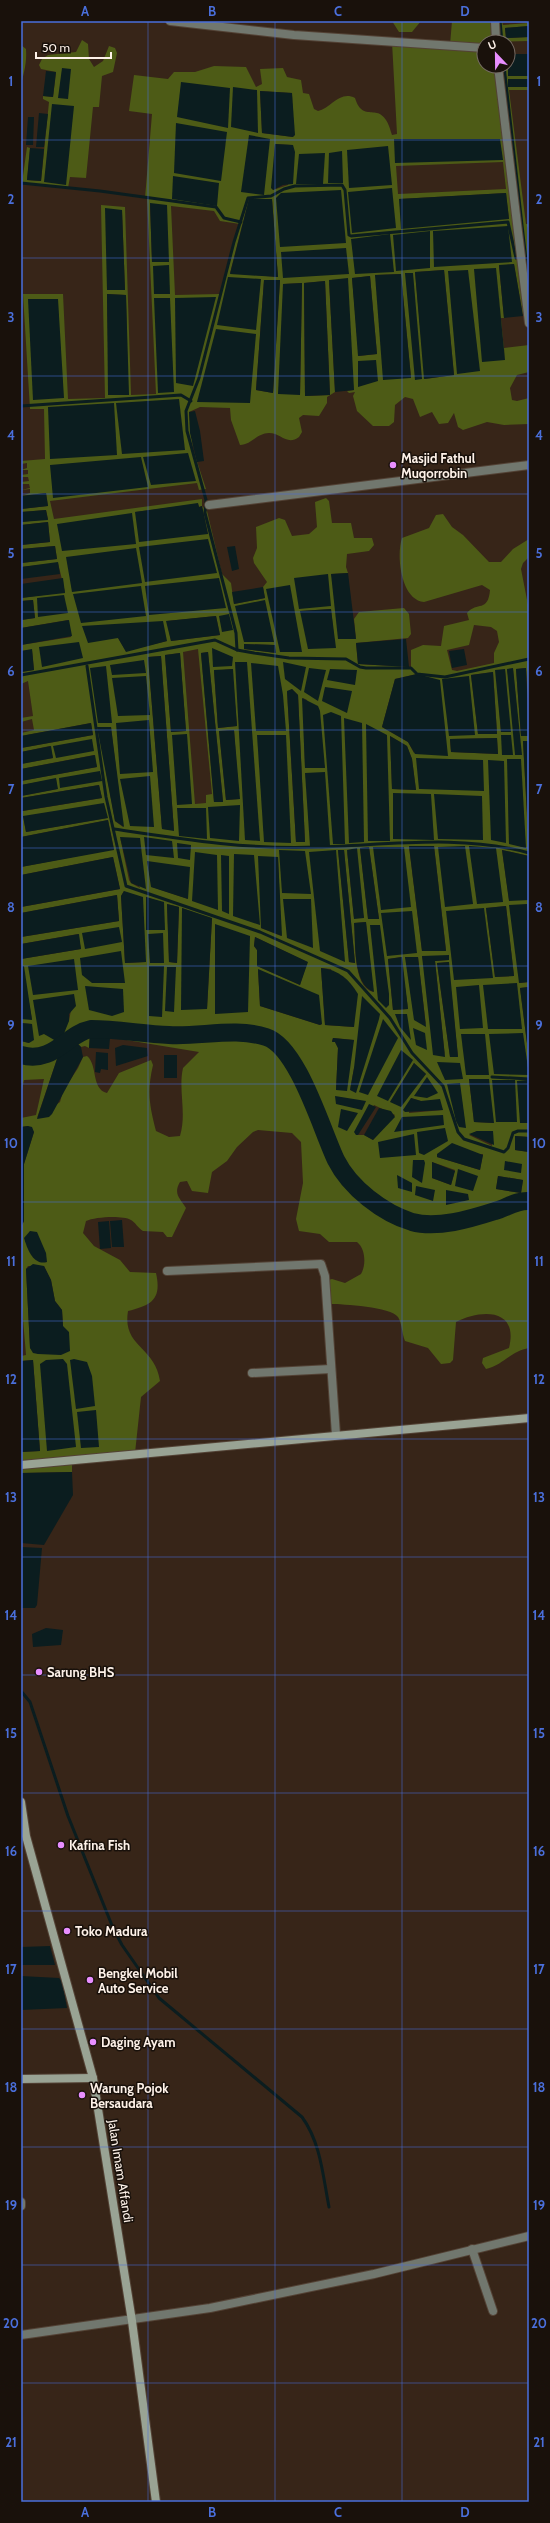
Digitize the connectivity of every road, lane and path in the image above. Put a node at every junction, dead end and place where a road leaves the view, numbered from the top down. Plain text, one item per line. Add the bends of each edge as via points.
1 (170, 21) edge
2 (495, 21) edge
3 (496, 34) edge
4 (476, 47) edge
5 (499, 74) edge
6 (529, 323) edge
7 (529, 465) edge
8 (209, 505) dead end
9 (167, 1271) dead end
10 (331, 1369) junction
11 (252, 1373) dead end
12 (529, 1418) edge
13 (336, 1435) junction
14 (21, 1464) edge
15 (21, 1802) edge
16 (93, 2078) junction
17 (21, 2079) edge
18 (21, 2202) edge
19 (21, 2206) edge
20 (529, 2236) edge
21 (472, 2249) junction
22 (493, 2311) dead end
23 (132, 2321) junction
24 (21, 2336) edge
25 (156, 2502) edge

1 - 4 street via 294,35
2 - 3 street
5 - 6 street
7 - 8 street
9 - 10 street via 322,1264
10 - 11 street
10 - 13 street
12 - 13 street
13 - 14 street
15 - 16 street, Jalan Imam Affandi via 26,1836
16 - 17 street
16 - 23 street, Jalan Imam Affandi
18 - 19 street
20 - 21 street
21 - 22 street
21 - 23 street via 290,2292
23 - 24 street
23 - 25 street, Jalan Imam Affandi

